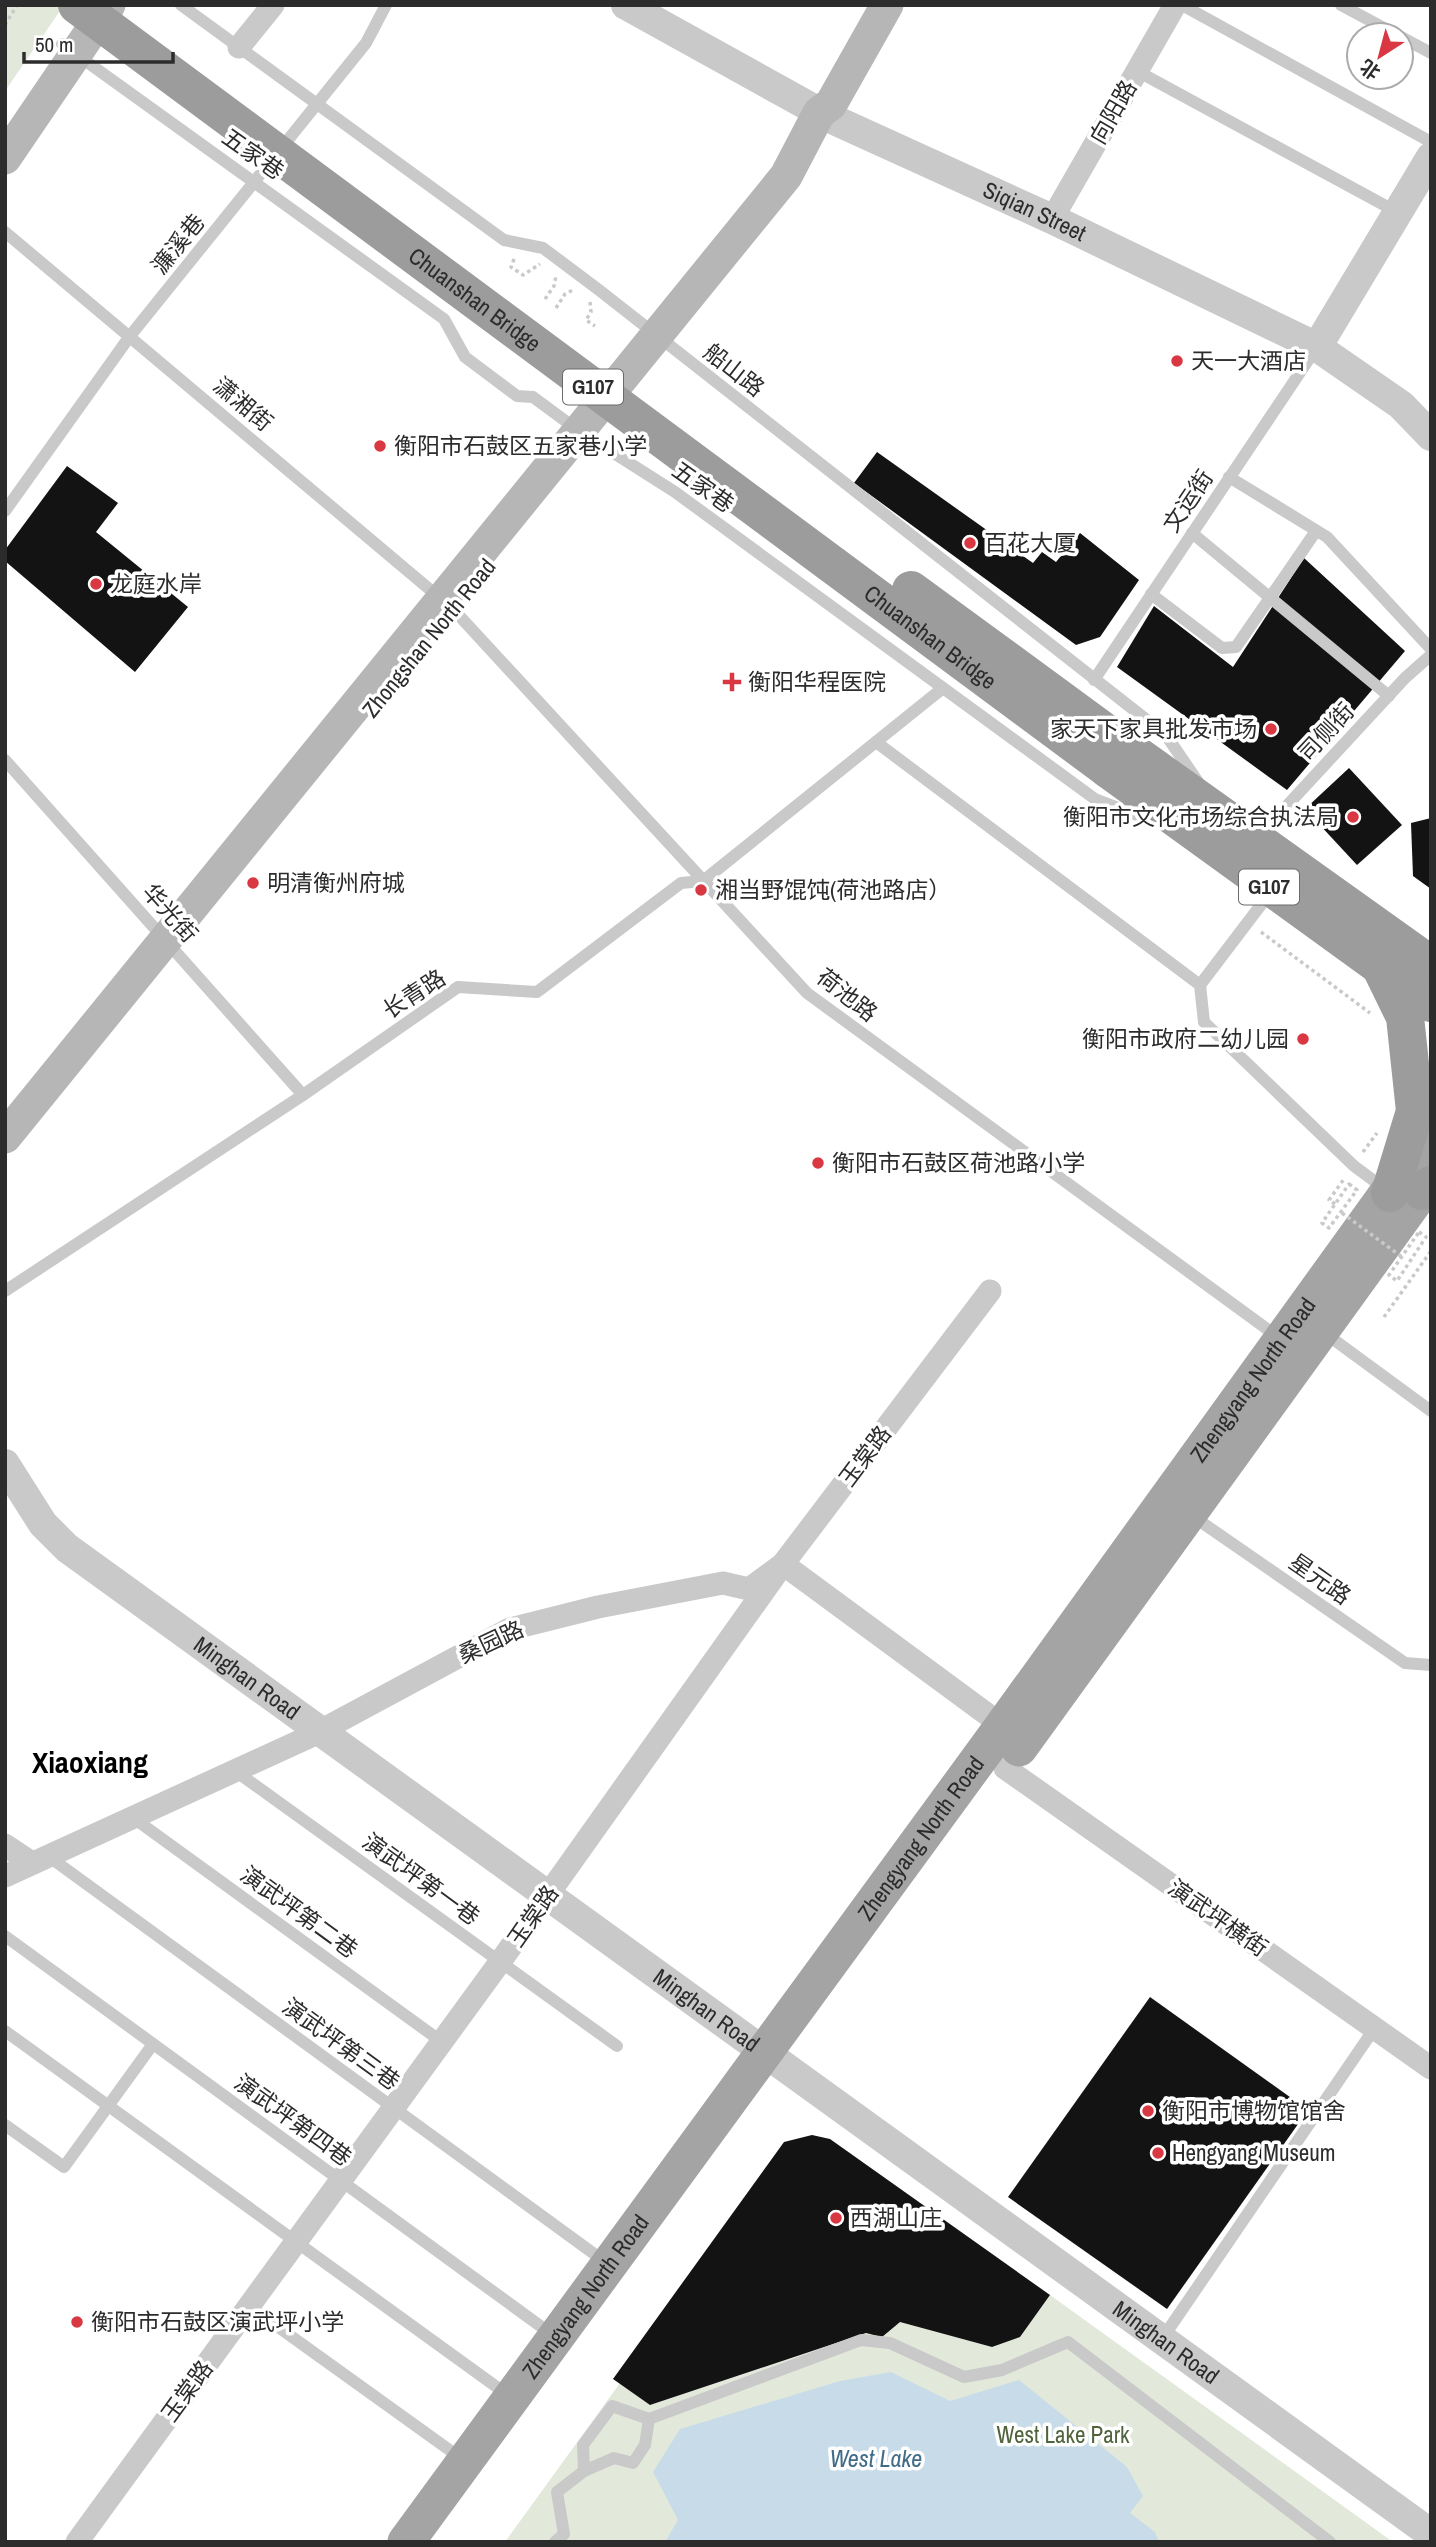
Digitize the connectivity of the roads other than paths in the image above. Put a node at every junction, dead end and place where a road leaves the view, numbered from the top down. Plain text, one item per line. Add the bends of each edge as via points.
1 (77, 5) edge
2 (87, 5) edge
3 (109, 5) edge
4 (118, 5) edge
5 (181, 5) edge
6 (273, 5) edge
7 (386, 5) edge
8 (626, 5) edge
9 (649, 5) edge
10 (887, 5) edge
11 (1175, 5) edge
12 (1182, 5) edge
13 (1341, 5) edge
14 (1371, 21) edge
15 (1415, 44) edge
16 (239, 47) junction
17 (68, 49) junction
18 (1431, 53) edge
19 (1137, 71) junction
20 (317, 104) junction
21 (827, 112) junction
22 (5, 126) edge
23 (1431, 142) edge
24 (1431, 156) edge
25 (5, 158) edge
26 (255, 181) junction
27 (1397, 212) junction
28 (1055, 213) junction
29 (5, 232) edge
30 (130, 336) junction
31 (662, 340) junction
32 (1320, 341) junction
33 (1431, 415) edge
34 (585, 435) junction
35 (1431, 436) edge
36 (1229, 477) junction
37 (5, 511) edge
38 (1316, 531) junction
39 (1192, 533) junction
40 (1151, 594) junction
41 (1268, 596) junction
42 (447, 604) junction
43 (1431, 649) edge
44 (1431, 654) edge
45 (1094, 680) junction
46 (943, 688) junction
47 (1389, 696) junction
48 (876, 742) junction
49 (1116, 758) junction
50 (5, 760) edge
51 (1213, 830) junction
52 (1255, 841) junction
53 (703, 881) junction
54 (1273, 890) junction
55 (170, 945) junction
56 (1412, 958) edge
57 (1200, 985) junction
58 (1431, 1003) edge
59 (303, 1095) junction
60 (1431, 1133) edge
61 (5, 1137) edge
62 (5, 1161) edge
63 (1418, 1187) edge
64 (5, 1291) edge
65 (990, 1291) dead end
66 (1322, 1331) junction
67 (1281, 1339) junction
68 (1431, 1411) edge
69 (5, 1465) edge
70 (5, 1483) edge
71 (1189, 1514) junction
72 (783, 1564) junction
73 (1431, 1665) edge
74 (1003, 1726) junction
75 (315, 1734) junction
76 (1005, 1768) junction
77 (234, 1770) junction
78 (132, 1817) junction
79 (5, 1845) edge
80 (40, 1859) junction
81 (5, 1876) edge
82 (545, 1899) junction
83 (5, 1936) edge
84 (500, 1962) junction
85 (1374, 2029) junction
86 (5, 2031) edge
87 (442, 2042) junction
88 (153, 2044) junction
89 (617, 2046) dead end
90 (771, 2063) junction
91 (1431, 2068) edge
92 (108, 2106) junction
93 (394, 2108) junction
94 (5, 2125) edge
95 (341, 2181) junction
96 (296, 2242) junction
97 (610, 2265) junction
98 (249, 2305) junction
99 (557, 2338) junction
100 (1162, 2340) junction
101 (512, 2398) junction
102 (649, 2419) junction
103 (466, 2461) junction
104 (584, 2471) junction
105 (1431, 2534) edge
106 (77, 2542) edge
107 (406, 2542) edge
108 (437, 2542) edge
109 (555, 2542) edge
110 (1330, 2542) edge
111 (1426, 2542) edge

1 - 49 highway, Chuanshan Bridge / G107, bridge
2 - 17 main road
3 - 17 main road
4 - 49 highway, Chuanshan Bridge / G107, bridge
5 - 16 lane, 船山路
6 - 16 street
7 - 20 lane, 濂溪巷 via 366,43
8 - 21 street, Siqian Street
9 - 21 street, Siqian Street
10 - 21 main road, Zhongshan North Road
11 - 19 street, 向阳路
12 - 23 lane
13 - 14 lane
15 - 18 lane
16 - 20 lane, 船山路
17 - 22 main road
17 - 25 main road
17 - 26 lane, 五家巷
19 - 27 lane
19 - 28 street, 向阳路
20 - 26 lane, 濂溪巷
20 - 31 lane, 船山路 via 504,240 542,248
21 - 28 street, Siqian Street
21 - 31 main road, Zhongshan North Road via 796,186
24 - 27 street
26 - 30 lane, 濂溪巷
26 - 34 lane, 五家巷 via 444,319 465,357 517,396 533,397
27 - 32 street
28 - 32 street, Siqian Street
29 - 30 lane, 潇湘街
30 - 37 lane, 濂溪巷
30 - 42 lane, 潇湘街
31 - 34 main road, Zhongshan North Road
31 - 45 lane, 船山路
32 - 33 street, Siqian Street via 1410,394
32 - 35 street, Siqian Street via 1401,405
32 - 36 lane, 文运街
34 - 42 main road, Zhongshan North Road
34 - 46 lane, 五家巷 via 675,492
36 - 38 lane
36 - 39 lane, 文运街
38 - 41 lane
38 - 43 lane
39 - 40 lane, 文运街
39 - 41 lane
40 - 41 lane via 1222,648 1236,647
40 - 45 lane, 文运街
41 - 47 lane
42 - 53 lane, 荷池路
42 - 55 main road, Zhongshan North Road
44 - 47 lane, 司侧街
45 - 51 lane, 船山路 via 1166,735
46 - 48 lane, 长青路
46 - 51 lane, 五家巷 via 1095,799
47 - 52 lane, 司侧街
48 - 53 lane, 长青路
48 - 57 lane
49 - 51 highway, G107
50 - 55 lane, 华光街
51 - 52 highway, G107
51 - 54 highway, G107
52 - 56 highway, G107
53 - 59 lane, 长青路 via 681,883 537,992 458,987
53 - 67 lane, 荷池路 via 807,993
54 - 56 highway, G107
54 - 57 lane
55 - 59 lane, 华光街
55 - 61 main road, Zhongshan North Road
55 - 62 main road, Zhongshan North Road
56 - 58 highway, G107
56 - 63 highway via 1405,1017
57 - 63 lane via 1204,1021 1353,1166
59 - 64 lane, 长青路
60 - 63 main road, Zhengyang North Road
63 - 66 main road, Zhengyang North Road
63 - 67 main road, Zhengyang North Road
65 - 72 street, 玉棠路
66 - 68 lane
66 - 71 main road, Zhengyang North Road
67 - 74 main road, Zhengyang North Road
69 - 75 street, Minghan Road via 43,1524 67,1548
70 - 75 street, Minghan Road via 35,1531 62,1556
71 - 73 lane, 星元路 via 1405,1663
71 - 76 main road, Zhengyang North Road
72 - 74 street
72 - 75 street, 桑园路 via 749,1589 723,1583 510,1629
72 - 82 street, 玉棠路
74 - 90 main road, Zhengyang North Road
75 - 77 street, 桑园路
75 - 82 street, Minghan Road
76 - 85 street, 演武坪横街
76 - 90 main road, Zhengyang North Road
77 - 78 street, 桑园路
77 - 84 lane, 演武坪第一巷
78 - 80 street, 桑园路
78 - 87 lane, 演武坪第二巷
79 - 80 street
80 - 81 street, 桑园路
80 - 93 lane, 演武坪第三巷
82 - 84 street, 玉棠路
82 - 90 street, Minghan Road
83 - 88 lane, 演武坪第四巷
84 - 87 street, 玉棠路
84 - 89 lane, 演武坪第一巷
85 - 91 street, 演武坪横街
85 - 100 lane
86 - 92 lane
87 - 93 street, 玉棠路
88 - 92 lane
88 - 95 lane, 演武坪第四巷
90 - 97 main road, Zhengyang North Road
90 - 100 street, Minghan Road
90 - 108 main road, Zhengyang North Road
90 - 111 street, Minghan Road
92 - 94 lane via 64,2167
92 - 96 lane
93 - 95 street, 玉棠路
93 - 97 lane, 演武坪第三巷
95 - 96 street, 玉棠路
95 - 99 lane, 演武坪第四巷
96 - 98 street, 玉棠路
96 - 101 lane
97 - 99 main road, Zhengyang North Road
98 - 103 lane
98 - 106 street, 玉棠路
99 - 101 main road, Zhengyang North Road
100 - 105 street, Minghan Road
101 - 103 main road, Zhengyang North Road
102 - 104 lane via 645,2445 633,2463 614,2458
102 - 104 lane via 612,2406 583,2445
102 - 110 lane via 861,2340 890,2343 964,2377 1002,2370 1068,2342
103 - 107 main road, Zhengyang North Road
104 - 109 lane via 557,2492 564,2534

